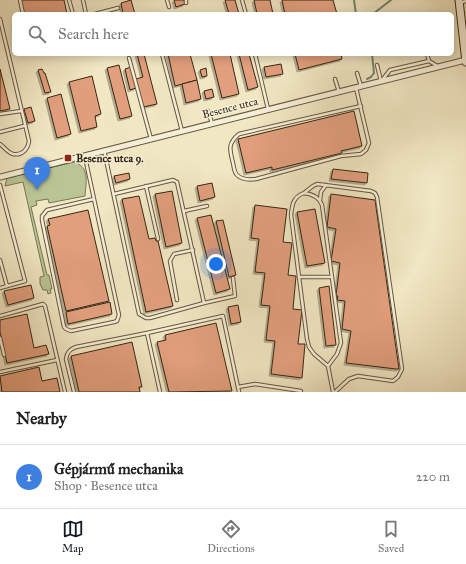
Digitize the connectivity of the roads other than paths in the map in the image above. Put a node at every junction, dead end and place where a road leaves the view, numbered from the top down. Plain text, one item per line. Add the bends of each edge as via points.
1 (20, 0) edge
2 (69, 0) edge
3 (82, 0) edge
4 (167, 0) edge
5 (242, 0) edge
6 (461, 1) edge
7 (169, 7) dead end
8 (118, 8) dead end
9 (23, 12) edge
10 (72, 12) edge
11 (85, 12) edge
12 (103, 12) edge
13 (245, 12) edge
14 (0, 19) edge
15 (163, 56) edge
16 (255, 56) edge
17 (428, 56) edge
18 (129, 58) dead end
19 (429, 60) junction
20 (466, 61) edge
21 (377, 65) dead end
22 (439, 67) junction
23 (357, 73) dead end
24 (335, 79) dead end
25 (382, 81) junction
26 (359, 87) junction
27 (338, 92) junction
28 (361, 106) junction
29 (268, 109) junction
30 (21, 111) junction
31 (208, 111) dead end
32 (0, 114) edge
33 (212, 123) junction
34 (24, 126) junction
35 (182, 131) junction
36 (0, 132) edge
37 (151, 139) junction
38 (0, 144) edge
39 (104, 150) junction
40 (84, 155) junction
41 (0, 177) edge
42 (0, 185) edge
43 (326, 185) junction
44 (146, 186) junction
45 (304, 193) junction
46 (114, 194) junction
47 (2, 198) edge
48 (94, 199) junction
49 (320, 200) junction
50 (207, 206) dead end
51 (184, 211) junction
52 (158, 239) dead end
53 (193, 250) junction
54 (0, 260) edge
55 (298, 277) junction
56 (332, 277) junction
57 (233, 278) dead end
58 (7, 286) junction
59 (0, 288) edge
60 (177, 300) dead end
61 (204, 304) junction
62 (0, 316) edge
63 (146, 333) junction
64 (0, 338) edge
65 (4, 355) dead end
66 (58, 360) junction
67 (328, 366) junction
68 (0, 372) edge
69 (238, 388) junction
70 (301, 391) dead end
71 (65, 392) edge
72 (74, 392) edge
73 (160, 392) edge
74 (239, 392) edge
75 (334, 392) edge

1 - 9 lane
2 - 10 lane
3 - 11 lane
4 - 7 lane
5 - 13 lane
6 - 20 main road
8 - 12 lane
14 - 30 lane
15 - 35 lane
16 - 29 lane
17 - 19 lane
18 - 37 lane
19 - 22 lane
19 - 25 lane via 390,70
20 - 22 street, Besence utca
21 - 25 lane
22 - 25 street, Besence utca
23 - 26 lane
24 - 27 lane
25 - 26 street, Besence utca
26 - 27 street, Besence utca
26 - 28 lane
27 - 29 street, Besence utca
28 - 28 lane via 369,143 361,154 341,156 256,179 245,179 235,172 230,150 232,141 240,134
29 - 33 street, Besence utca
30 - 32 lane
30 - 34 lane
31 - 33 lane
33 - 35 street, Besence utca
34 - 36 lane
34 - 38 lane via 29,141 24,152 12,154
35 - 37 street, Besence utca
37 - 39 street, Besence utca
39 - 40 street, Besence utca
39 - 46 lane
40 - 41 street, Besence utca
40 - 48 lane
42 - 47 lane
43 - 45 lane via 317,184
43 - 49 lane
43 - 75 lane via 372,191 377,197 402,369 398,377 392,381 358,376 349,379
44 - 46 lane
44 - 51 lane via 175,181 178,184
44 - 52 lane
45 - 49 lane via 309,193
45 - 55 lane via 294,199 291,215
46 - 61 lane via 139,314 150,318
47 - 58 lane via 25,281
48 - 48 lane via 47,210 42,216 64,327 71,331 114,322 119,315
49 - 56 lane
50 - 51 lane
51 - 53 lane
53 - 60 lane via 174,254 170,261
53 - 61 lane
54 - 58 lane
55 - 56 lane
55 - 67 lane via 309,347
56 - 67 lane via 341,343
57 - 61 lane via 235,296
58 - 59 lane
62 - 66 lane via 43,304
63 - 69 lane via 223,316
63 - 72 lane via 70,349 66,359
63 - 73 lane
64 - 65 lane
66 - 68 lane
66 - 71 lane
67 - 75 lane
69 - 70 lane via 255,384
69 - 74 lane

